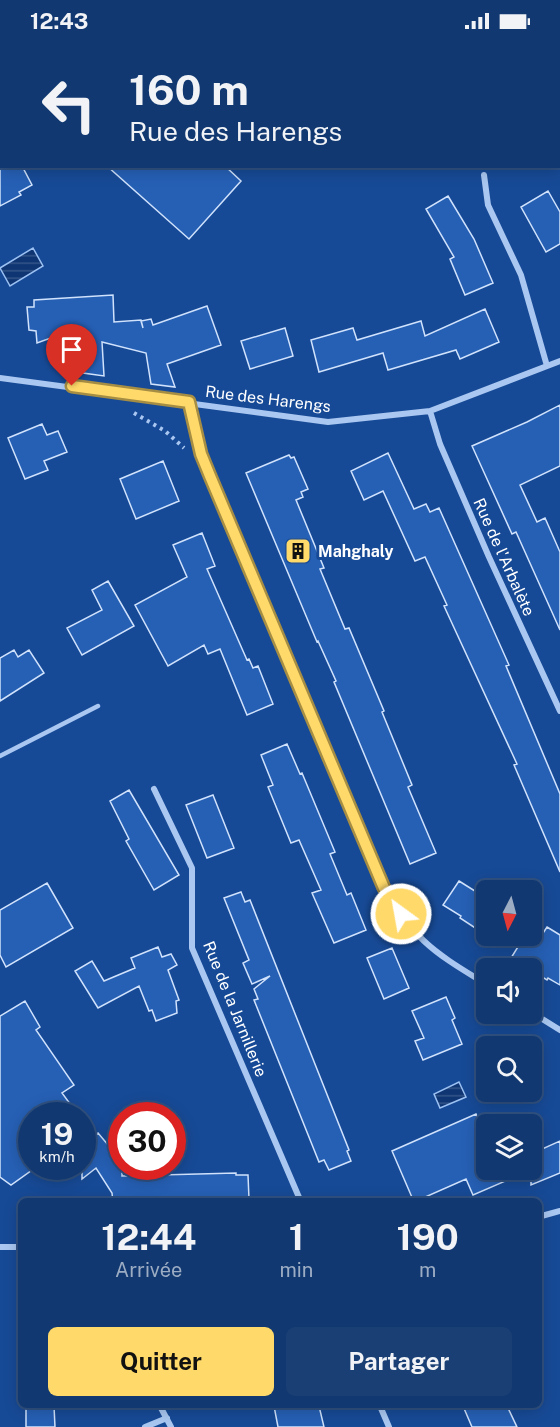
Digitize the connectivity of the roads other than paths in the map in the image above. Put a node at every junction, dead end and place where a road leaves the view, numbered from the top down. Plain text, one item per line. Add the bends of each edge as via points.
1 (484, 175) dead end
2 (560, 361) edge
3 (547, 366) junction
4 (0, 378) edge
5 (189, 402) junction
6 (430, 411) junction
7 (98, 706) dead end
8 (560, 711) edge
9 (0, 756) edge
10 (154, 789) dead end
11 (476, 978) edge
12 (542, 1019) edge
13 (560, 1030) edge
14 (299, 1198) edge
15 (560, 1211) edge
16 (542, 1216) edge
17 (0, 1247) edge
18 (18, 1247) edge
19 (161, 1408) edge
20 (381, 1408) edge
21 (166, 1418) junction
22 (146, 1427) edge
23 (171, 1427) edge
24 (388, 1427) edge

1 - 3 street via 488,205 521,275
2 - 3 street, Rue des Harengs
3 - 6 street, Rue des Harengs
4 - 5 street, Rue des Harengs
5 - 6 street, Rue des Harengs via 327,422
5 - 11 street via 201,454 384,888 424,941
6 - 8 street, Rue de l'Arbalète via 484,547
7 - 9 lane
10 - 14 street, Rue de la Jarnillerie via 192,868 192,948
12 - 13 street
15 - 16 street
17 - 18 street
19 - 21 street
20 - 24 street
21 - 22 street
21 - 23 street

